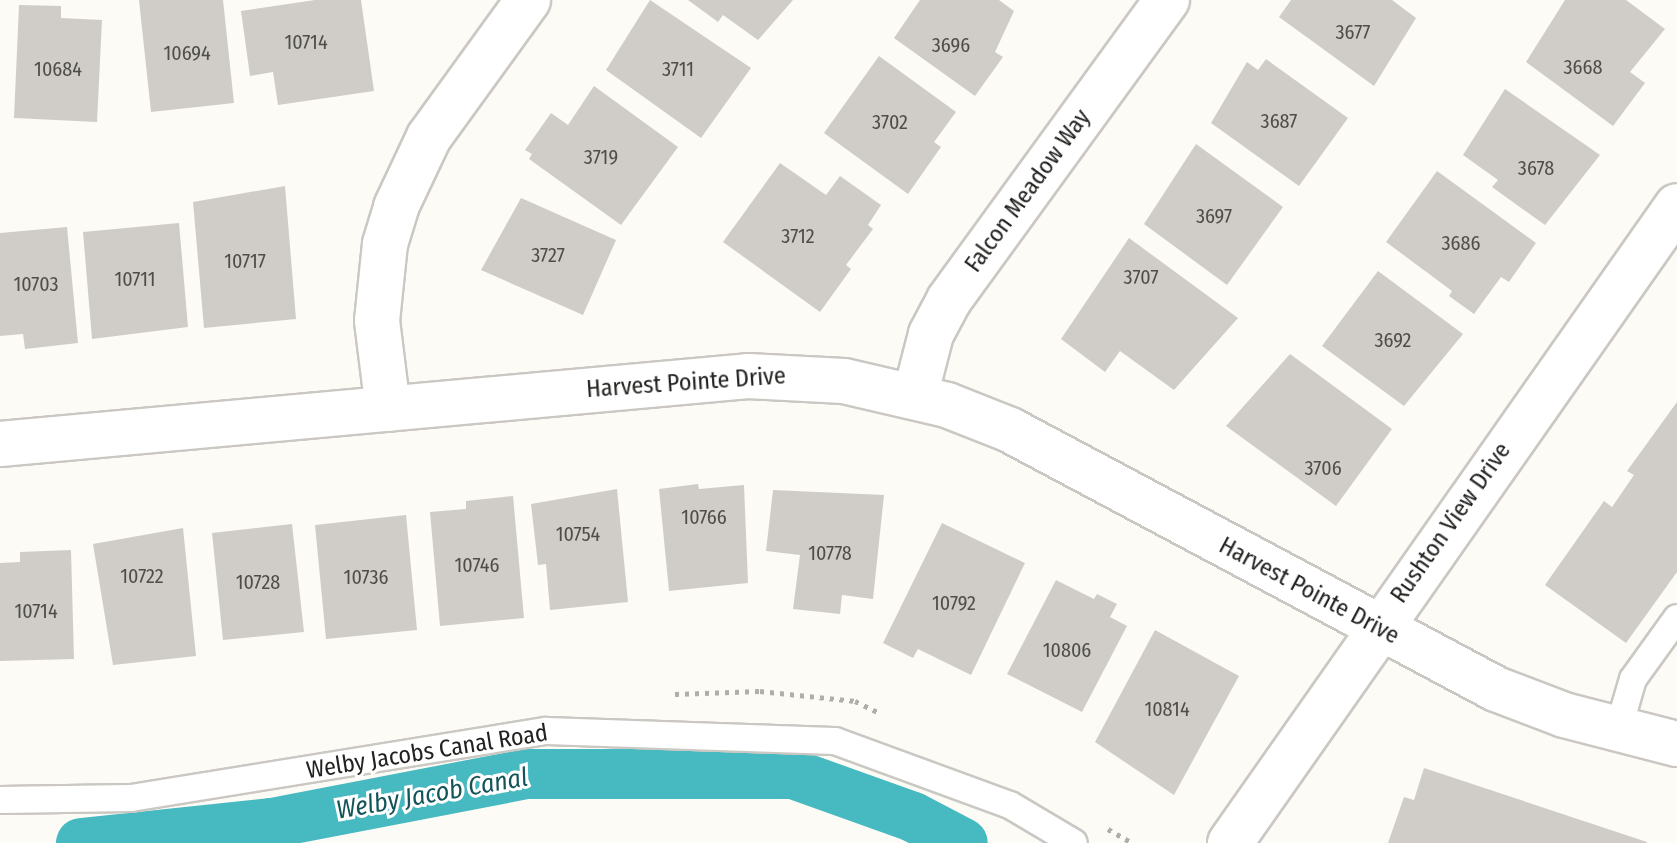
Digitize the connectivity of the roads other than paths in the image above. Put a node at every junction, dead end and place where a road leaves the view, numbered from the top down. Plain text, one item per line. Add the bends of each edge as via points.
1 (528, 0) edge
2 (1167, 0) edge
3 (1677, 206) edge
4 (915, 396) junction
5 (388, 409) junction
6 (0, 444) edge
7 (1677, 618) edge
8 (1377, 627) junction
9 (1618, 730) junction
10 (1677, 744) edge
11 (0, 800) edge
12 (1074, 843) edge
13 (1230, 843) edge

1 - 5 street via 429,137 396,207 385,244 377,321
2 - 4 street, Falcon Meadow Way via 949,300 931,334
3 - 8 street, Rushton View Drive
4 - 5 street, Harvest Pointe Drive via 780,374
4 - 8 street, Harvest Pointe Drive via 1010,430
5 - 6 street, Harvest Pointe Drive
7 - 9 lane via 1633,679
8 - 9 street, Harvest Pointe Drive via 1520,699
8 - 13 street, Rushton View Drive
9 - 10 street, Harvest Pointe Drive
11 - 12 lane, Welby Jacobs Canal Road via 131,798 546,731 835,741 1010,805

